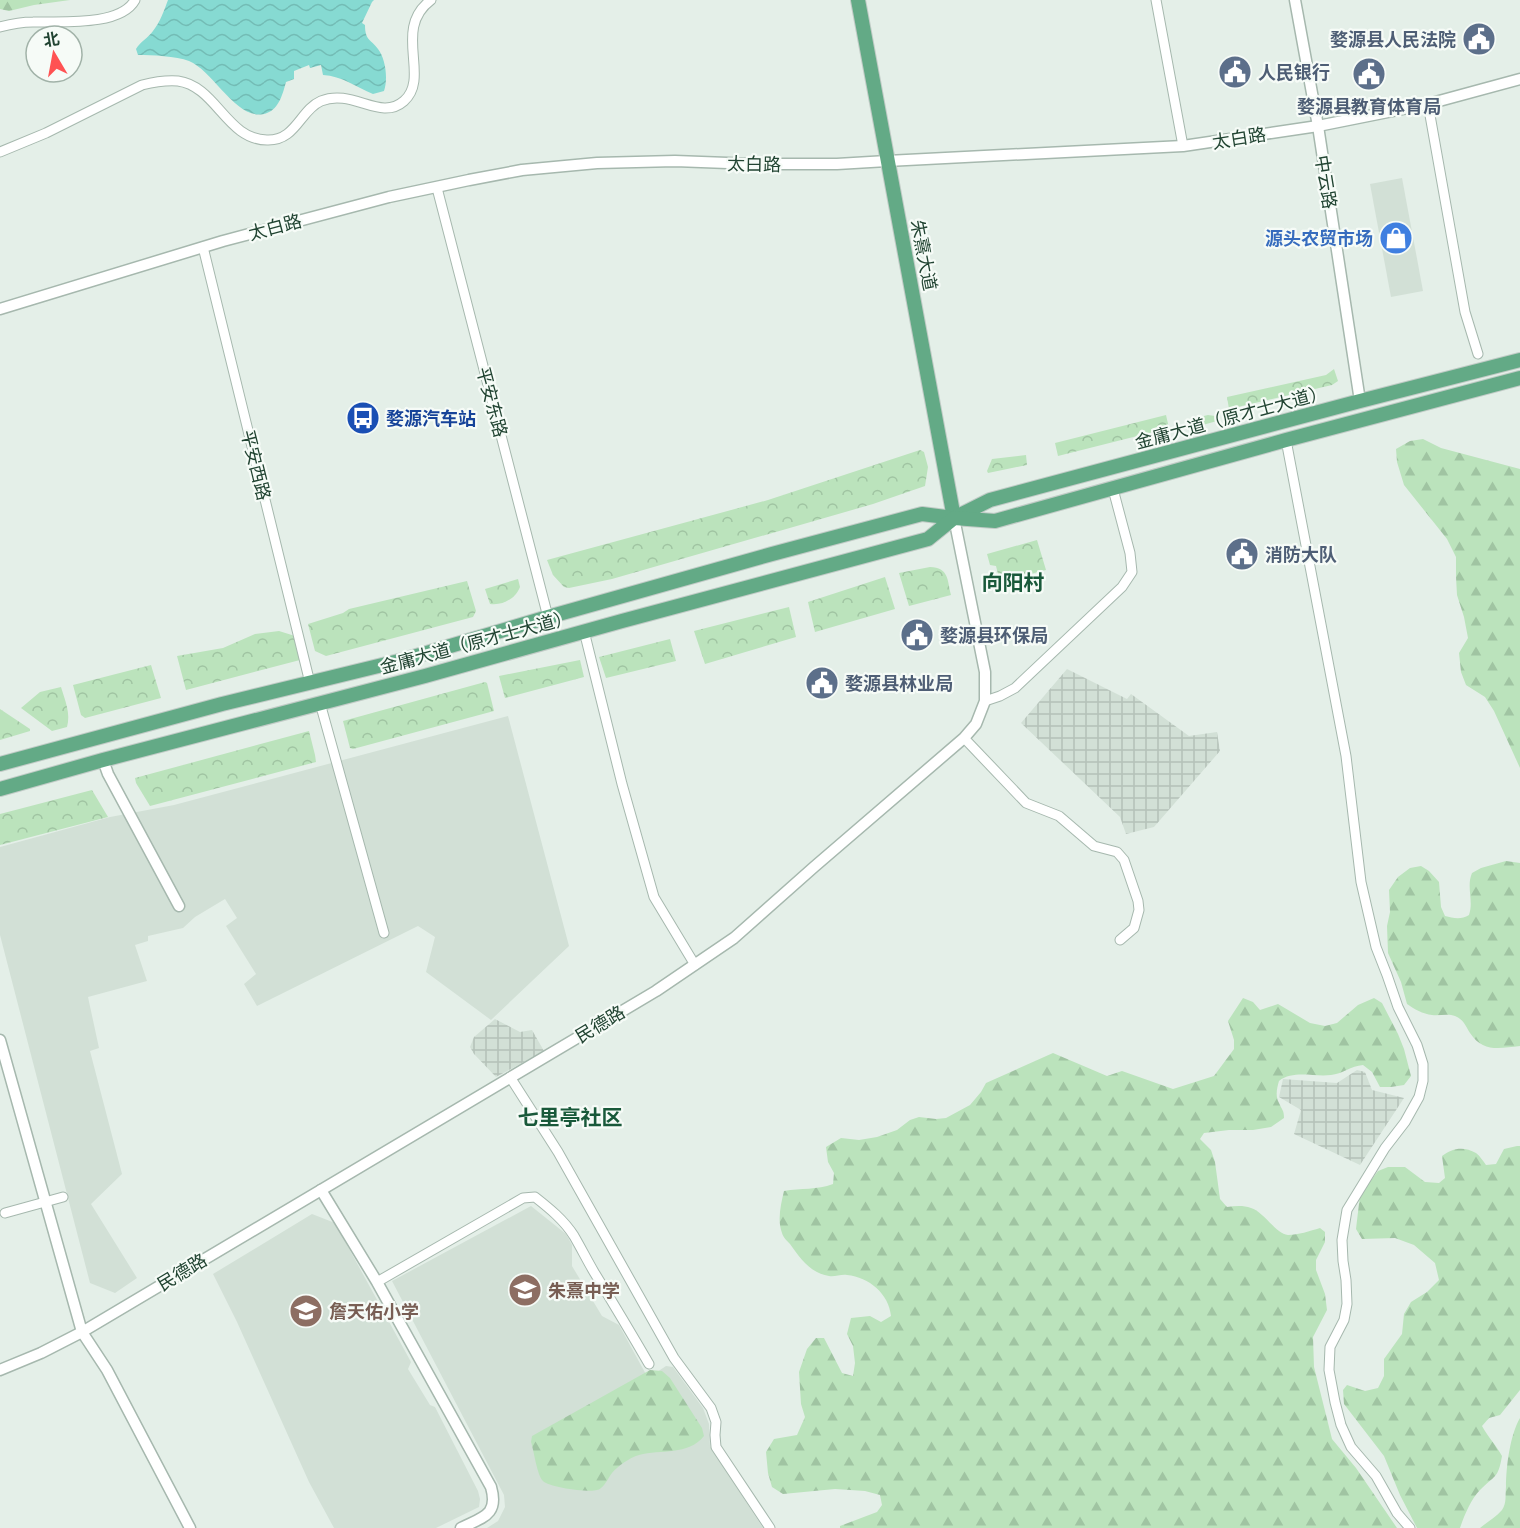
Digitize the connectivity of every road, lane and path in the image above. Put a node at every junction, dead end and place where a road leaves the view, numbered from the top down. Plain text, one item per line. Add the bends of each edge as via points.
1 (135, 0) edge
2 (431, 0) edge
3 (858, 0) edge
4 (1156, 0) edge
5 (1295, 0) edge
6 (0, 27) edge
7 (1520, 79) edge
8 (1428, 104) junction
9 (1318, 126) junction
10 (1183, 146) junction
11 (0, 152) edge
12 (887, 161) junction
13 (436, 188) junction
14 (203, 247) junction
15 (0, 309) edge
16 (1478, 354) dead end
17 (1520, 360) edge
18 (1520, 378) edge
19 (1360, 401) junction
20 (1286, 440) junction
21 (1113, 489) junction
22 (954, 518) junction
23 (548, 617) junction
24 (584, 631) junction
25 (310, 683) junction
26 (985, 700) junction
27 (320, 703) junction
28 (964, 738) junction
29 (103, 760) junction
30 (0, 764) edge
31 (0, 789) edge
32 (179, 906) dead end
33 (384, 933) dead end
34 (1120, 940) dead end
35 (695, 965) junction
36 (0, 1040) edge
37 (510, 1077) junction
38 (321, 1190) junction
39 (63, 1197) dead end
40 (46, 1202) junction
41 (5, 1213) dead end
42 (377, 1282) junction
43 (82, 1332) junction
44 (649, 1364) dead end
45 (0, 1370) edge
46 (190, 1528) edge
47 (461, 1528) edge
48 (770, 1528) edge
49 (1410, 1528) edge

1 - 6 street via 119,13 96,21 31,22
2 - 11 street via 423,6 412,33 414,80 410,91 406,100 390,109 348,98 327,99 312,107 291,132 267,140 245,134 193,86 180,81 158,82 142,85
3 - 12 main road, 朱熹大道
4 - 10 street
5 - 9 street, 中云路
7 - 8 street, 太白路
8 - 9 street, 太白路
8 - 16 street via 1465,312
9 - 10 street, 太白路
9 - 19 street, 中云路
10 - 12 street, 太白路
12 - 13 street, 太白路 via 837,165 675,161 597,164 522,170
12 - 22 main road, 朱熹大道
13 - 14 street, 太白路
13 - 23 street, 平安东路
14 - 15 street, 太白路
14 - 25 street, 平安西路
17 - 19 main road, 金庸大道（原才士大道）
18 - 20 main road, 金庸大道（原才士大道）
19 - 22 main road, 金庸大道（原才士大道） via 990,500
20 - 21 main road, 金庸大道（原才士大道）
20 - 49 street via 1346,756 1361,882 1376,947 1423,1064 1419,1097 1347,1210 1342,1240 1347,1304 1344,1320 1330,1347 1329,1370 1338,1413 1351,1448 1376,1476
21 - 22 main road, 金庸大道（原才士大道） via 995,521
21 - 26 street via 1132,572 1122,587 1015,688
22 - 23 main road, 金庸大道（原才士大道） via 922,514
22 - 24 main road, 金庸大道（原才士大道） via 928,539
22 - 26 street, 民德路 via 985,672
23 - 25 main road, 金庸大道（原才士大道）
24 - 27 main road, 金庸大道（原才士大道）
24 - 35 street via 654,897
25 - 30 main road, 金庸大道（原才士大道）
26 - 28 street, 民德路 via 976,724
27 - 29 main road, 金庸大道（原才士大道）
27 - 33 street
28 - 34 street via 1026,803 1059,816 1094,846 1117,852 1124,860 1139,910 1134,928
28 - 35 street, 民德路 via 734,938
29 - 31 main road, 金庸大道（原才士大道）
29 - 32 street
35 - 37 street, 民德路
36 - 40 street
37 - 38 street, 民德路
37 - 48 street via 558,1152 674,1358 711,1408 716,1422 716,1447
38 - 42 street
38 - 43 street, 民德路
39 - 40 street
40 - 41 street
40 - 43 street
42 - 44 street via 523,1198 535,1197 566,1224
42 - 47 street via 491,1487 492,1510
43 - 45 street, 民德路
43 - 46 street via 107,1370

